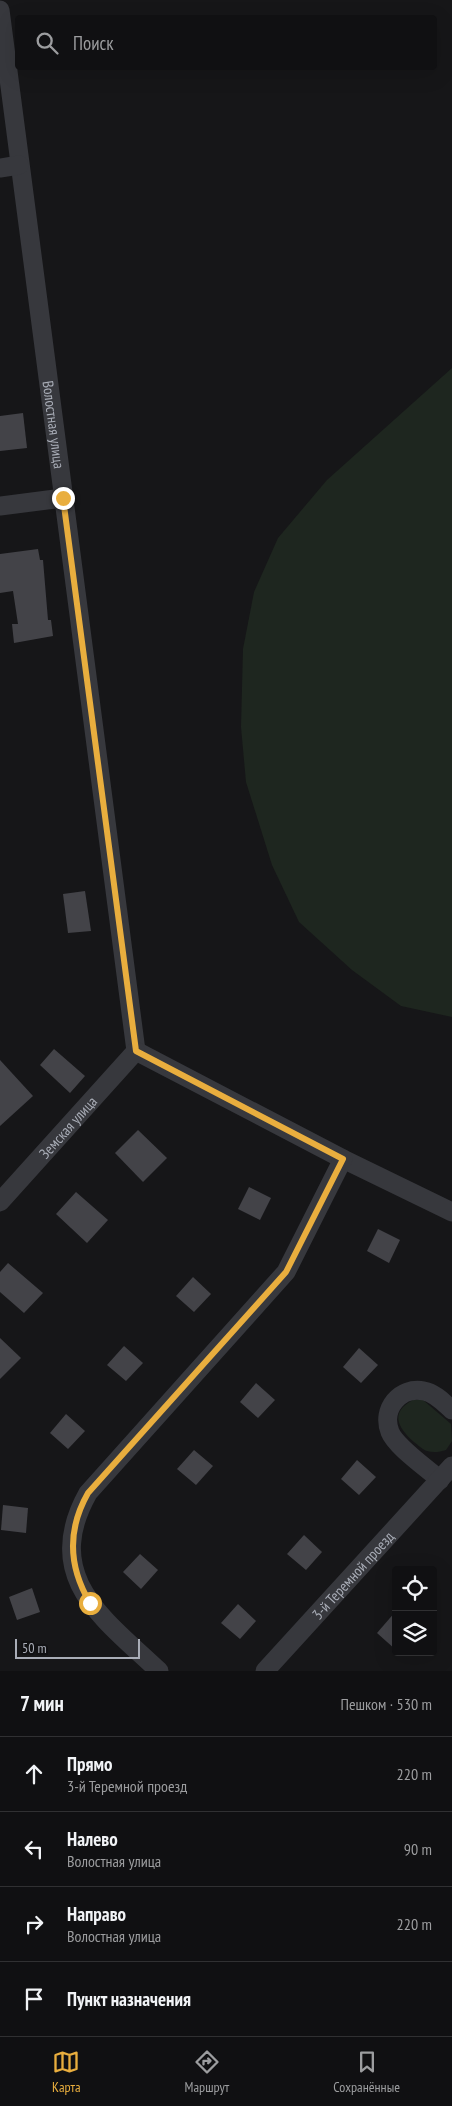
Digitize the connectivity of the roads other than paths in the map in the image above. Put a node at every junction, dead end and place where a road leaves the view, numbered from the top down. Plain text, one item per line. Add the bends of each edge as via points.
1 (0, 10) edge
2 (9, 167) edge
3 (63, 498) junction
4 (0, 506) edge
5 (136, 1051) junction
6 (343, 1159) junction
7 (0, 1202) edge
8 (452, 1212) edge
9 (452, 1410) edge
10 (452, 1466) edge
11 (440, 1480) junction
12 (158, 1671) edge
13 (265, 1671) edge

1 - 2 street, Волостная улица
2 - 3 street, Волостная улица
3 - 4 street
3 - 5 street, Волостная улица
5 - 6 street
5 - 7 street, Земская улица
6 - 8 street
6 - 12 street via 286,1272 88,1493 80,1507 72,1540 81,1588 100,1616
9 - 11 street via 436,1396 414,1390 403,1393 388,1411 390,1434
10 - 11 street, 3-й Теремной проезд
11 - 13 street, 3-й Теремной проезд

